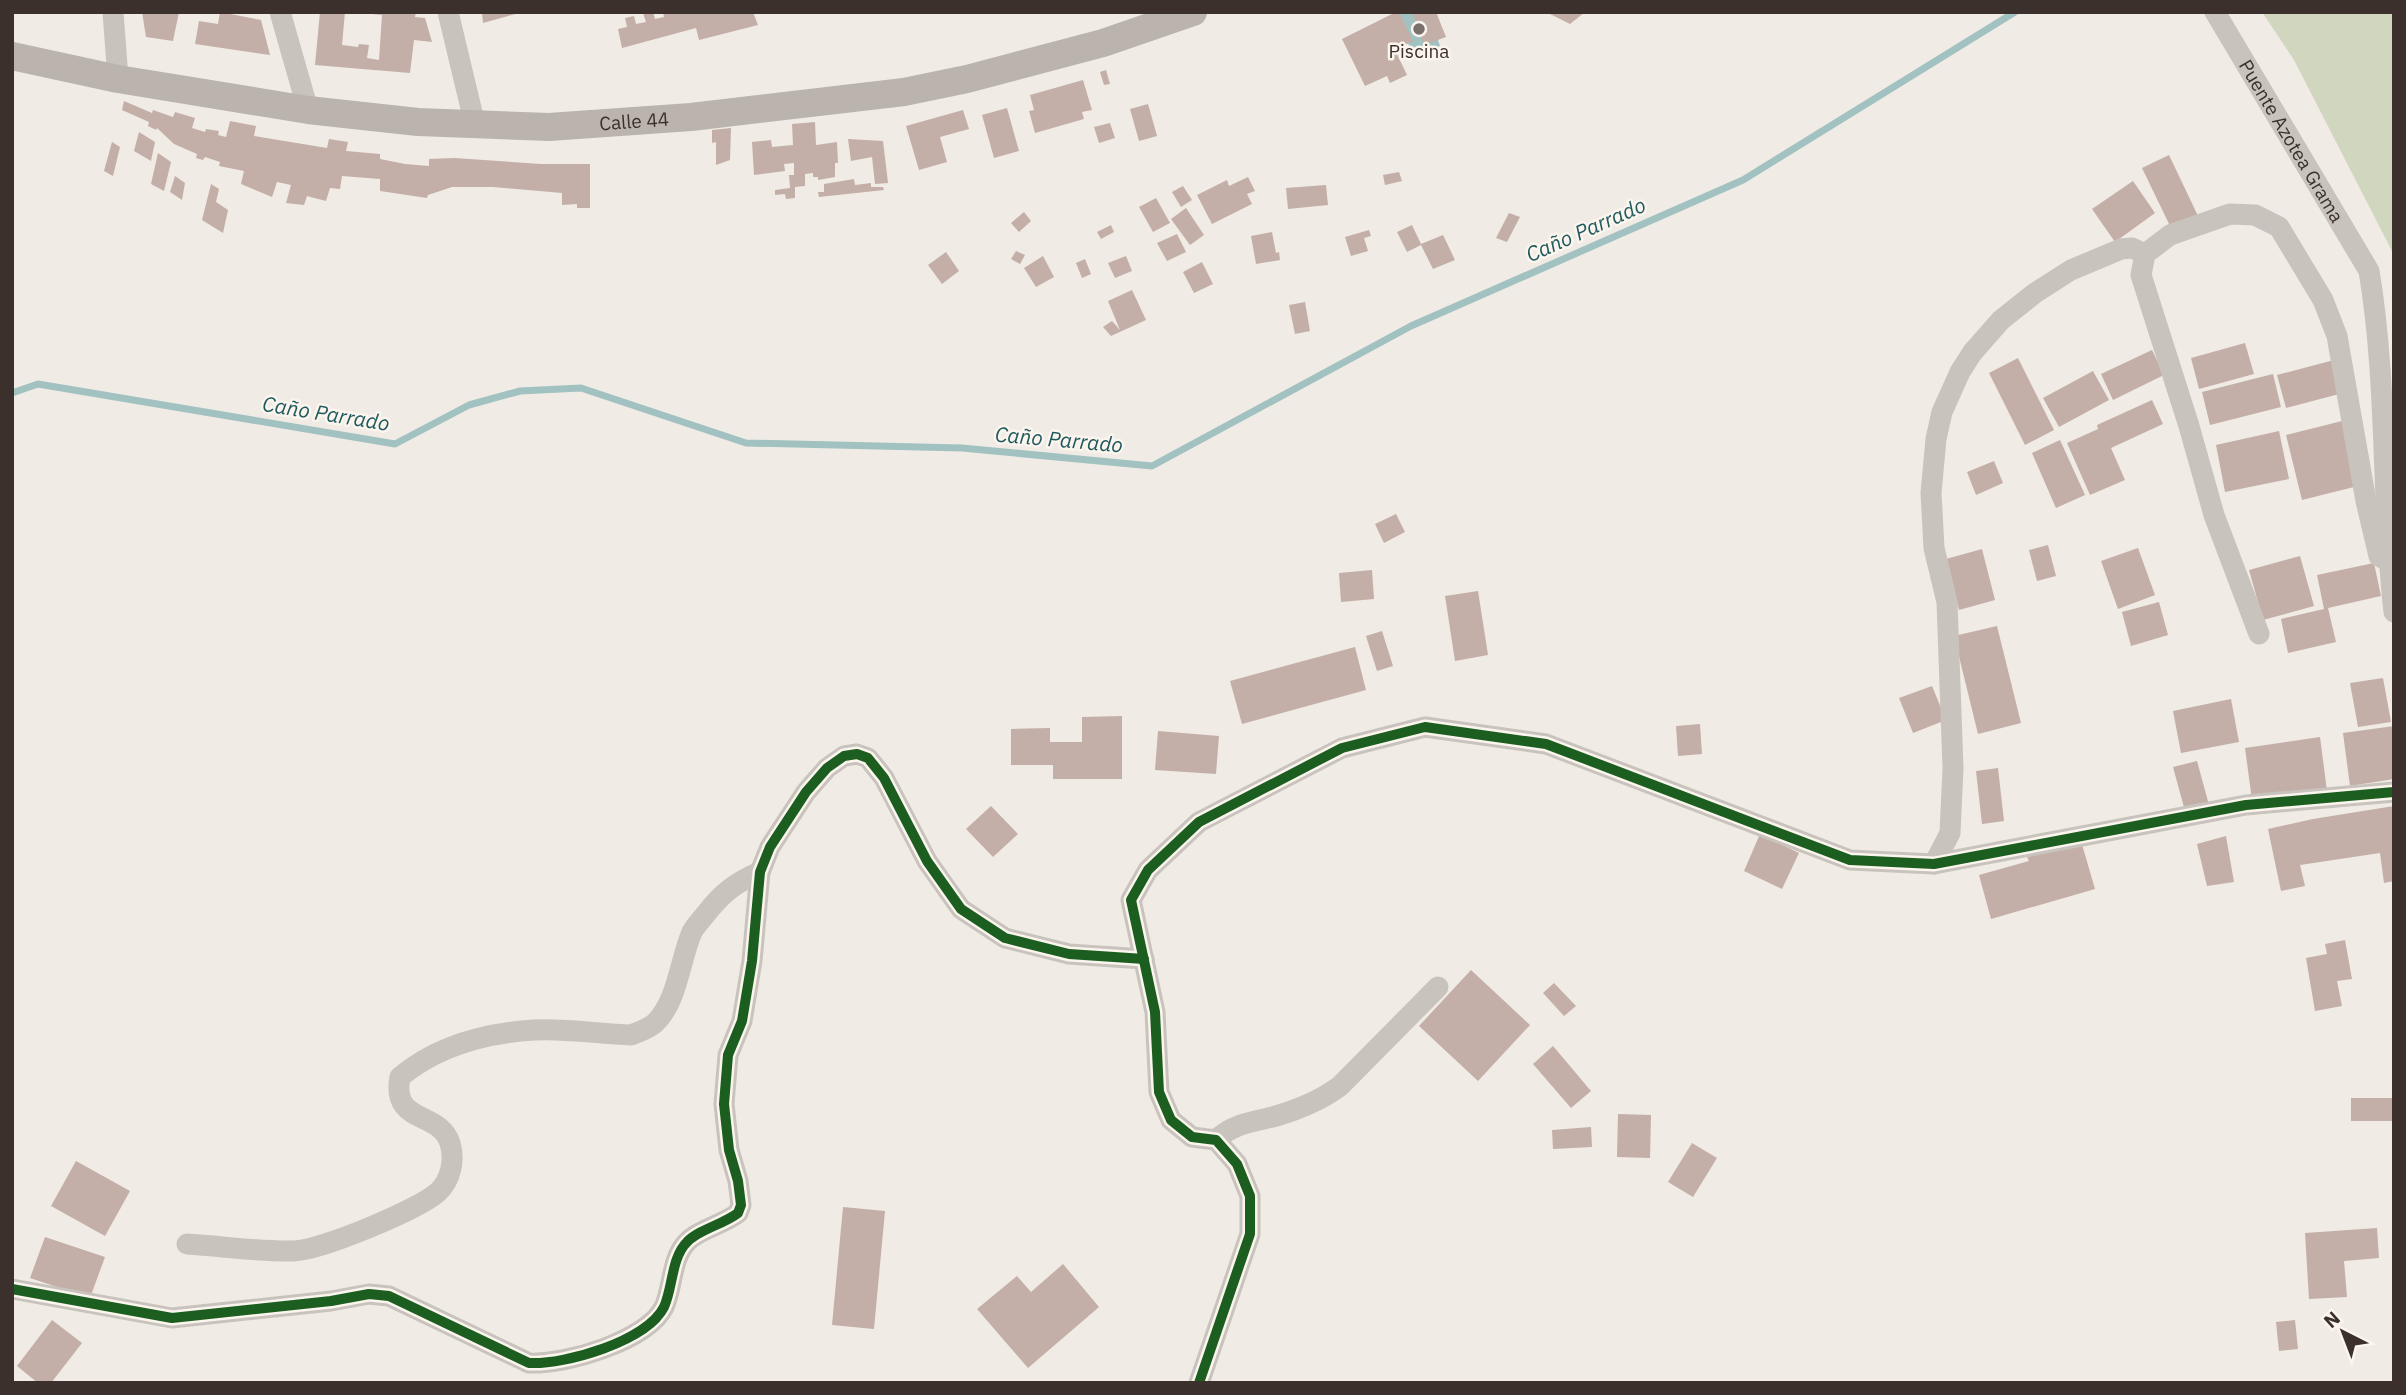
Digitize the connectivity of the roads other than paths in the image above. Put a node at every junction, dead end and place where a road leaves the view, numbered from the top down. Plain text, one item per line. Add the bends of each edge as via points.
1 (113, 12) edge
2 (280, 12) edge
3 (447, 12) edge
4 (2215, 12) edge
5 (1179, 15) edge
6 (12, 56) edge
7 (118, 79) junction
8 (307, 110) junction
9 (475, 125) junction
10 (2145, 254) junction
11 (2388, 561) junction
12 (2394, 612) edge
13 (2259, 635) dead end
14 (2394, 792) edge
15 (1934, 863) junction
16 (760, 872) junction
17 (1144, 959) junction
18 (1437, 987) dead end
19 (1216, 1140) junction
20 (187, 1244) dead end
21 (12, 1289) edge
22 (1199, 1383) edge

1 - 7 street
2 - 8 street
3 - 9 street
4 - 11 street, Puente Azotea Grama via 2369,271 2376,317
5 - 9 main road, Calle 44 via 1103,43 904,92 612,124
6 - 7 main road, Calle 44
7 - 8 main road, Calle 44
8 - 9 main road, Calle 44
10 - 11 street via 2170,235 2230,214 2255,215 2279,228 2323,300 2337,336 2366,501 2379,556
10 - 13 street via 2141,275 2214,515
10 - 15 street via 2132,248 2109,254 2071,270 2035,293 2001,320 1972,353 1942,412 1933,466 1931,521 1947,602 1953,768 1950,832
11 - 12 street
14 - 15 street via 2246,805
15 - 17 street via 1850,860 1546,744 1425,727 1342,747 1199,822 1148,870 1131,901
16 - 17 street via 770,847 806,792 827,768 857,754 868,758 884,778 927,860 961,909 1005,938 1069,954
16 - 20 street via 720,896 693,931 665,1009 644,1030 631,1035 535,1030 468,1041 432,1055 400,1077 397,1091 401,1103 420,1119 436,1124 449,1140 453,1158 450,1175 424,1202 336,1242 296,1251
16 - 21 street via 744,1009 728,1055 724,1104 741,1205 732,1218 685,1243 659,1316 632,1337 553,1363 529,1363 389,1296 369,1294 172,1318
17 - 19 street via 1155,1012 1159,1092 1171,1120 1192,1137
18 - 19 street via 1323,1099 1236,1126
19 - 22 street via 1237,1164 1250,1196 1250,1234

